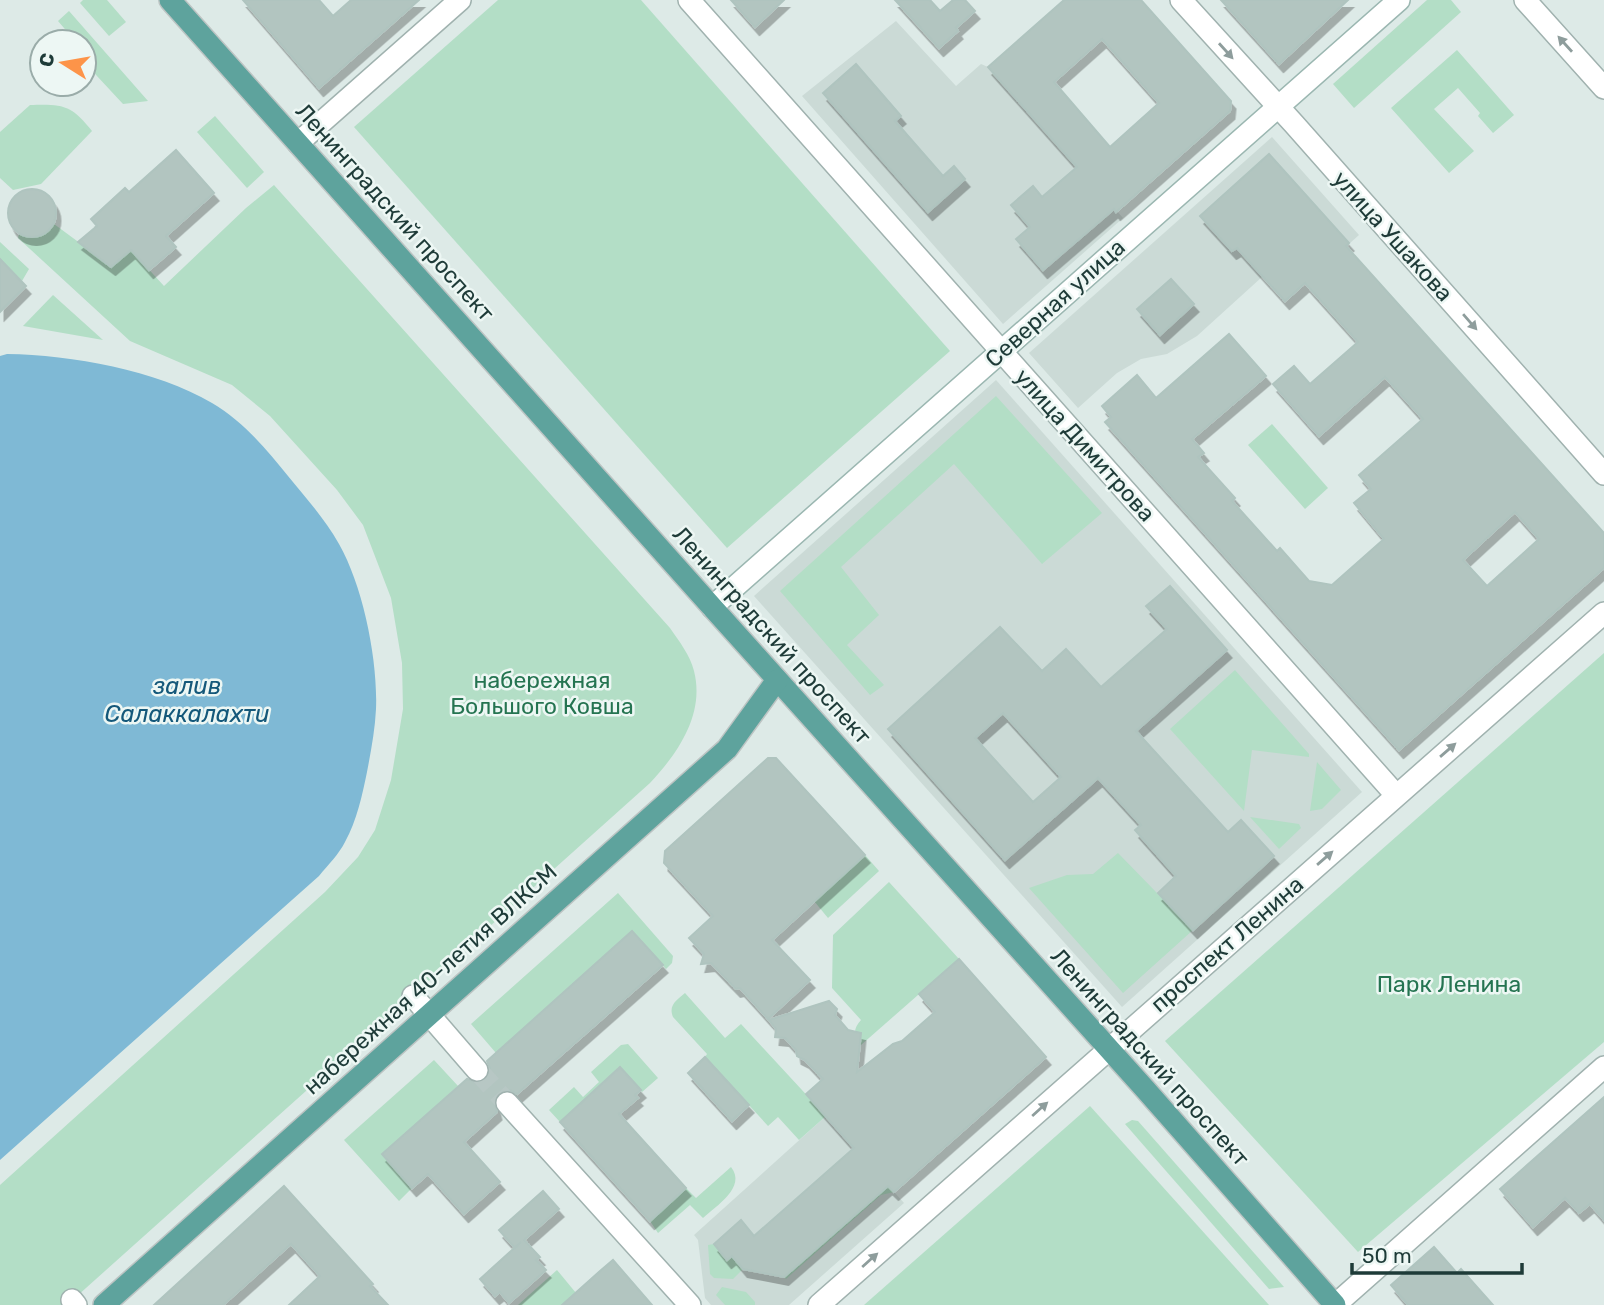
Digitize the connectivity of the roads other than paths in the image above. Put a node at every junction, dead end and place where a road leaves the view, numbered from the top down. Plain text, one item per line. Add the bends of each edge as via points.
1 (170, 0) edge
2 (460, 0) edge
3 (689, 0) edge
4 (1181, 0) edge
5 (1399, 0) edge
6 (1525, 0) edge
7 (1604, 88) edge
8 (1278, 107) junction
9 (298, 142) junction
10 (1001, 351) junction
11 (1604, 474) edge
12 (712, 607) junction
13 (1604, 613) edge
14 (777, 680) junction
15 (1396, 795) junction
16 (412, 996) dead end
17 (428, 1015) junction
18 (1108, 1048) junction
19 (1604, 1067) edge
20 (477, 1070) tunnel mouth
21 (507, 1103) tunnel mouth
22 (104, 1305) edge
23 (690, 1305) edge
24 (819, 1305) edge
25 (1335, 1305) edge

1 - 9 main road, Ленинградский проспект
2 - 9 street
3 - 10 street, улица Димитрова
4 -> 8 street, улица Ушакова
5 - 8 street, Северная улица
7 -> 6 street
8 - 10 street, Северная улица
8 -> 11 street, улица Ушакова
9 - 12 main road, Ленинградский проспект
10 - 12 street, Северная улица
10 - 15 street, улица Димитрова
12 - 14 main road, Ленинградский проспект
15 -> 13 street, проспект Ленина
14 - 17 main road, набережная 40-летия ВЛКСМ via 727,749
14 - 18 main road, Ленинградский проспект
18 -> 15 street, проспект Ленина
16 - 17 street
17 - 20 street
17 - 22 main road, набережная 40-летия ВЛКСМ
24 -> 18 street, проспект Ленина
18 - 25 main road, Ленинградский проспект
19 - 25 street
21 - 23 street

